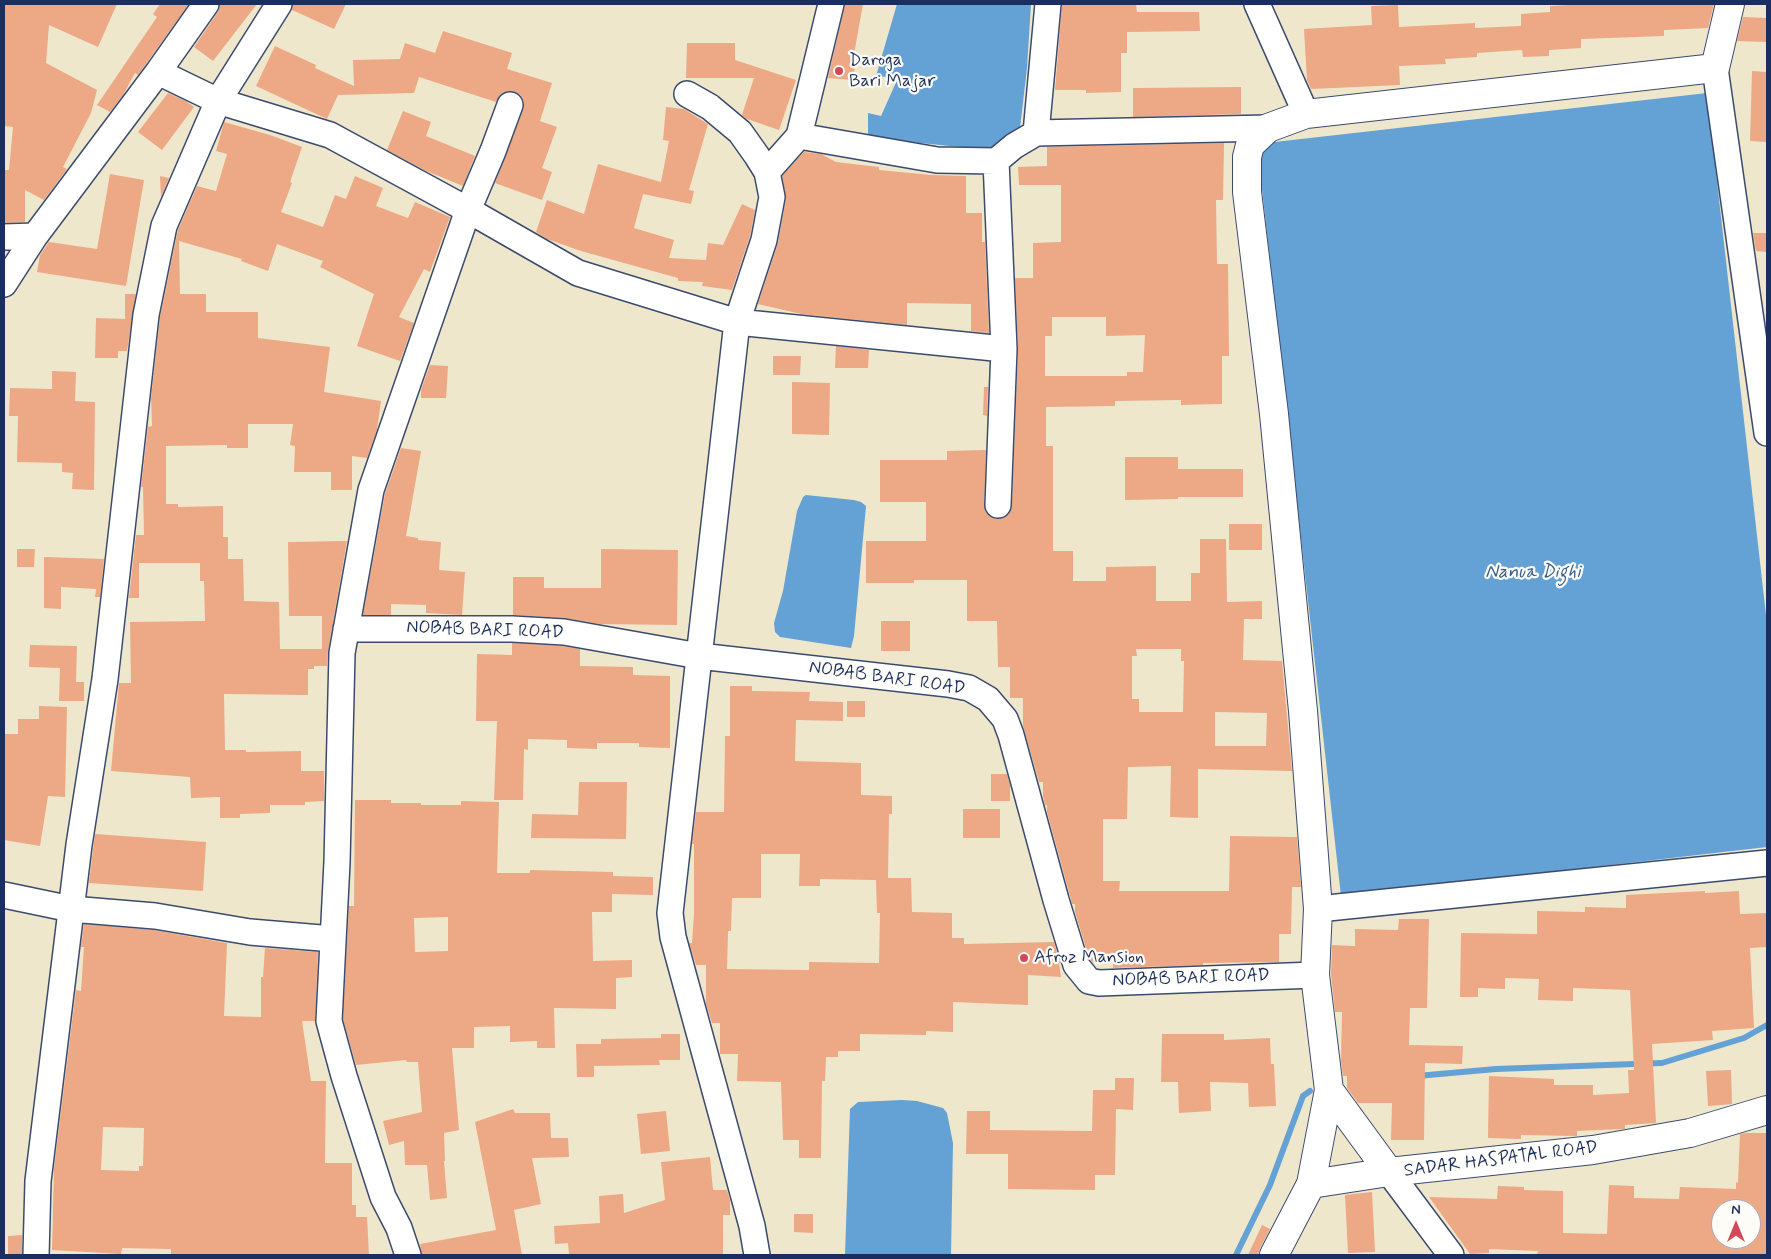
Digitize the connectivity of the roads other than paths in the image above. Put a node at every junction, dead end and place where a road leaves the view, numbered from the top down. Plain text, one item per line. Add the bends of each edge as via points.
1 (206, 4) edge
2 (279, 4) edge
3 (831, 4) edge
4 (1048, 4) edge
5 (1257, 4) edge
6 (1730, 4) edge
7 (1715, 68) junction
8 (158, 72) junction
9 (687, 94) dead end
10 (218, 101) junction
11 (510, 104) dead end
12 (1306, 114) junction
13 (1268, 128) junction
14 (1036, 133) junction
15 (799, 136) junction
16 (996, 161) junction
17 (766, 172) junction
18 (468, 210) junction
19 (36, 236) junction
20 (4, 237) edge
21 (4, 284) edge
22 (737, 322) junction
23 (1004, 349) junction
24 (1767, 433) edge
25 (998, 505) dead end
26 (346, 629) junction
27 (699, 656) junction
28 (1767, 863) edge
29 (4, 895) edge
30 (71, 909) junction
31 (1318, 909) junction
32 (333, 939) junction
33 (1315, 975) junction
34 (1329, 1090) junction
35 (1767, 1110) edge
36 (1389, 1172) junction
37 (1311, 1184) junction
38 (36, 1255) edge
39 (408, 1255) edge
40 (757, 1255) edge
41 (1274, 1255) edge
42 (1451, 1255) edge

1 - 8 street
2 - 10 street
3 - 15 street
4 - 14 street
5 - 12 street
6 - 7 street
7 - 12 street
7 - 24 street
8 - 10 street
8 - 19 street
9 - 17 street via 710,107 740,132
10 - 18 street via 330,135
10 - 30 street via 164,226 146,315 105,679
11 - 18 street
12 - 13 street
13 - 14 street
13 - 31 street via 1250,145 1246,157 1246,192 1275,424
14 - 16 street
15 - 16 street via 937,160
15 - 17 street
16 - 23 street
17 - 22 street via 772,197 764,240
18 - 22 street via 578,273
18 - 26 street via 371,490
19 - 20 street
19 - 21 street
22 - 23 street
22 - 27 street
23 - 25 street
26 - 27 street, NOBAB BARI ROAD via 564,632
26 - 32 street via 342,653
27 - 33 street, NOBAB BARI ROAD via 948,684 969,688 988,699 1004,719 1011,735 1076,965 1089,981
27 - 40 street via 670,912 673,937 752,1226
28 - 31 street
29 - 30 street
30 - 32 street via 156,916 250,932
30 - 38 street via 38,1181
31 - 33 street
32 - 39 street via 329,1021 383,1197 400,1228
33 - 34 street
34 - 36 street
34 - 37 street
35 - 36 street, SADAR HASPATAL ROAD via 1690,1133 1593,1150
36 - 37 street, SADAR HASPATAL ROAD
36 - 42 street
37 - 41 street

